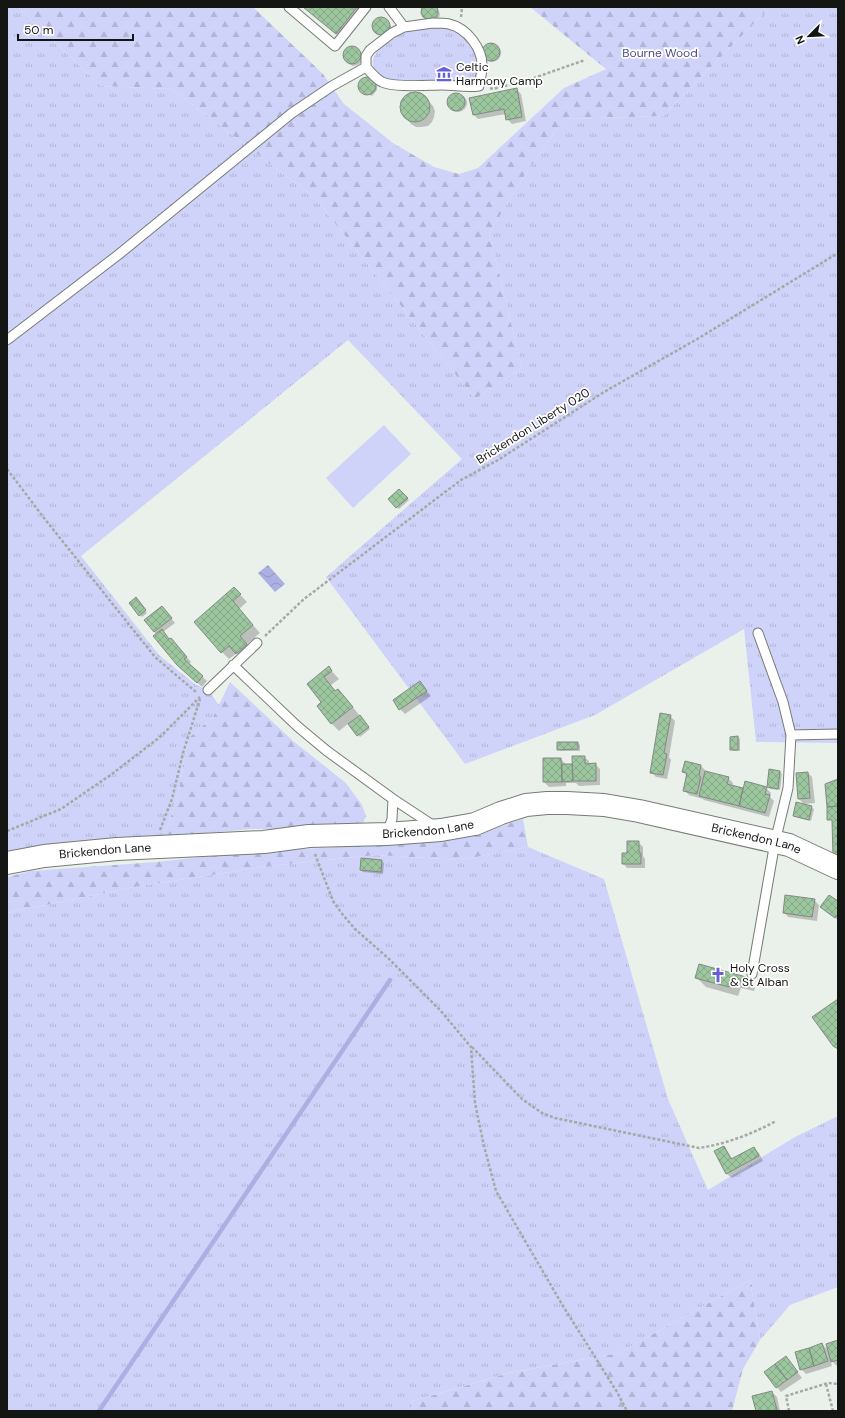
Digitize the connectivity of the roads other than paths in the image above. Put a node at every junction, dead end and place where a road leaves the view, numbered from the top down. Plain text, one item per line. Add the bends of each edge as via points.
1 (289, 7) edge
2 (366, 7) edge
3 (389, 7) edge
4 (404, 28) junction
5 (366, 67) junction
6 (7, 340) edge
7 (758, 633) dead end
8 (257, 643) road end
9 (233, 665) junction
10 (208, 690) dead end
11 (838, 734) edge
12 (791, 735) junction
13 (392, 799) junction
14 (441, 830) junction
15 (387, 834) junction
16 (775, 842) junction
17 (7, 863) edge
18 (838, 868) edge
19 (752, 974) dead end

1 - 2 lane via 335,46
3 - 4 lane
4 - 5 lane via 370,50 366,56
4 - 5 lane via 433,23 449,24 464,32 474,42 480,54 482,67 479,86 418,86 382,82
5 - 6 lane via 292,113 118,255
7 - 12 lane
8 - 9 lane
9 - 10 lane
9 - 13 lane via 303,731
11 - 12 lane
12 - 16 lane via 788,788
13 - 14 lane
13 - 15 lane via 392,819
14 - 15 street, Brickendon Lane
14 - 16 street, Brickendon Lane via 475,824 526,806 567,803 604,805 639,811
15 - 17 street, Brickendon Lane via 309,836 264,842 153,847 44,856
16 - 18 street, Brickendon Lane via 790,845
16 - 19 lane

